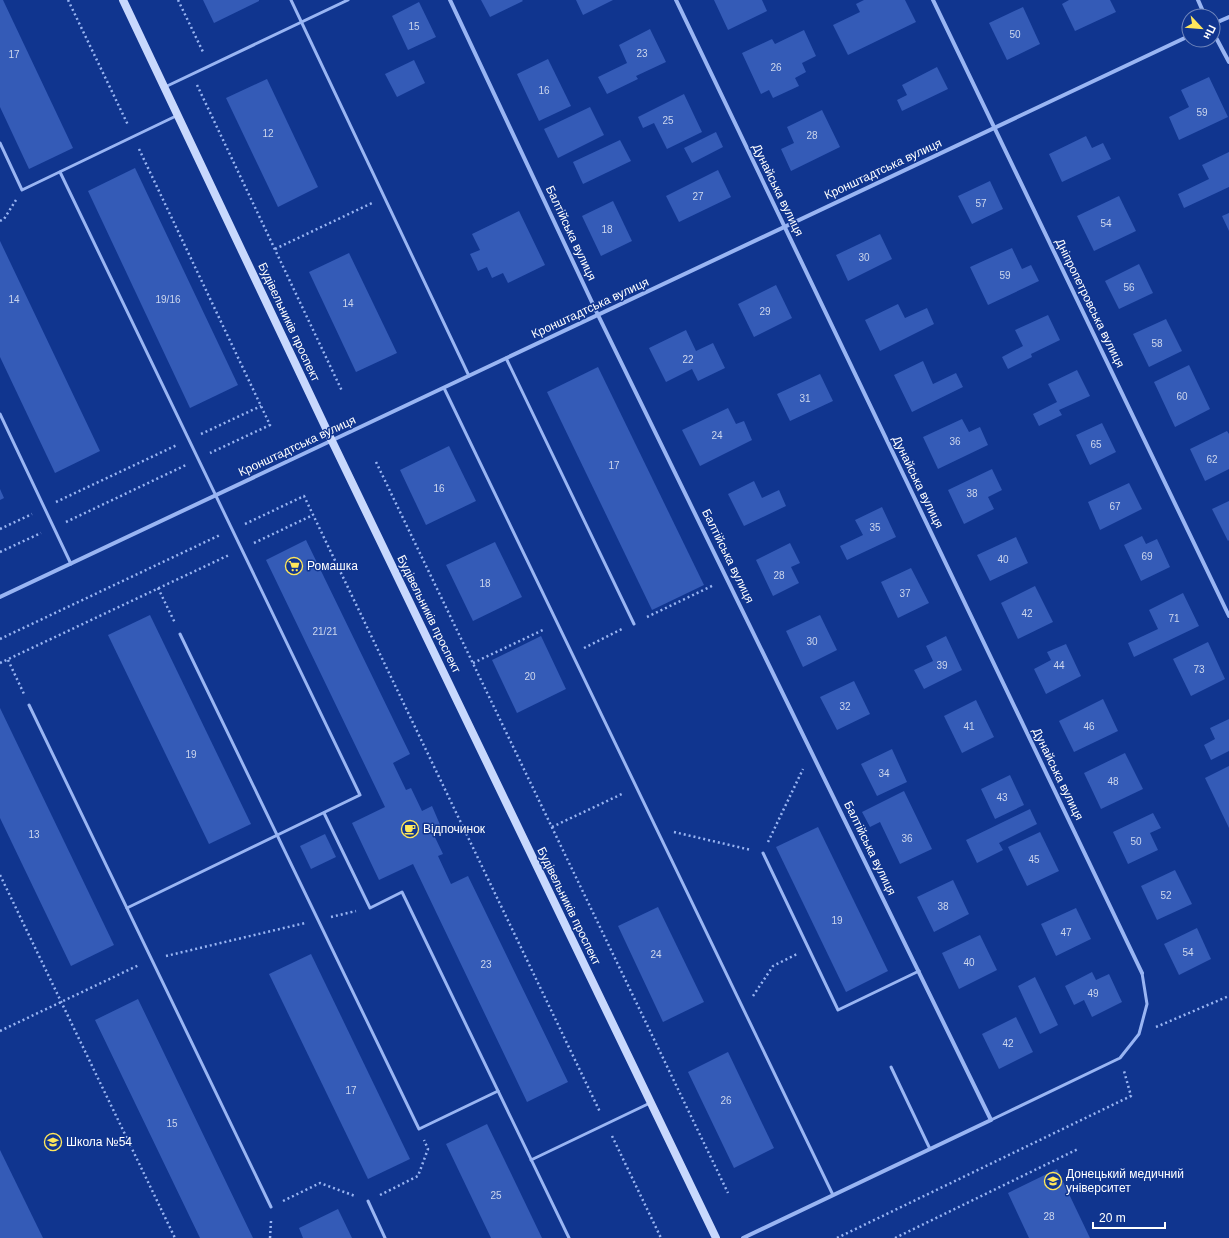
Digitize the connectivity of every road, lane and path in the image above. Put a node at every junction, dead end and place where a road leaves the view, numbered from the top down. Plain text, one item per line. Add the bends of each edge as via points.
1 (68, 0) edge
2 (123, 0) edge
3 (178, 0) edge
4 (291, 0) edge
5 (348, 0) edge
6 (450, 0) edge
7 (676, 0) edge
8 (933, 0) edge
9 (302, 22) junction
10 (1181, 40) edge
11 (1221, 47) edge
12 (1229, 62) edge
13 (210, 66) junction
14 (196, 81) dead end
15 (164, 88) junction
16 (178, 116) junction
17 (994, 128) junction
18 (133, 137) junction
19 (0, 143) edge
20 (60, 172) junction
21 (22, 190) junction
22 (385, 197) junction
23 (0, 221) edge
24 (785, 227) junction
25 (275, 249) junction
26 (598, 315) junction
27 (506, 358) junction
28 (469, 376) junction
29 (444, 388) junction
30 (342, 391) dead end
31 (261, 406) junction
32 (0, 414) edge
33 (189, 440) junction
34 (332, 441) junction
35 (198, 459) junction
36 (376, 462) dead end
37 (215, 496) junction
38 (45, 508) junction
39 (313, 515) junction
40 (54, 527) junction
41 (0, 529) edge
42 (232, 530) junction
43 (241, 549) junction
44 (0, 552) edge
45 (71, 564) junction
46 (727, 578) junction
47 (158, 588) junction
48 (0, 598) edge
49 (1229, 616) edge
50 (558, 623) junction
51 (634, 624) junction
52 (180, 634) joint
53 (0, 639) edge
54 (572, 654) junction
55 (8, 660) junction
56 (0, 663) edge
57 (473, 663) junction
58 (29, 705) joint
59 (811, 751) junction
60 (637, 787) junction
61 (324, 813) junction
62 (552, 827) junction
63 (656, 827) junction
64 (277, 835) junction
65 (763, 853) junction
66 (0, 875) edge
67 (127, 908) junction
68 (370, 908) junction
69 (318, 920) junction
70 (809, 949) junction
71 (152, 959) junction
72 (919, 971) junction
73 (1142, 973) joint
74 (1229, 996) edge
75 (61, 1002) junction
76 (744, 1009) junction
77 (0, 1031) edge
78 (1139, 1034) junction
79 (1120, 1058) junction
80 (891, 1067) dead end
81 (498, 1091) junction
82 (651, 1103) junction
83 (991, 1120) junction
84 (606, 1124) junction
85 (428, 1149) dead end
86 (930, 1149) junction
87 (1078, 1149) dead end
88 (531, 1160) junction
89 (728, 1193) dead end
90 (833, 1195) junction
91 (368, 1201) junction
92 (271, 1207) joint
93 (175, 1238) edge
94 (386, 1238) edge
95 (569, 1238) edge
96 (661, 1238) edge
97 (716, 1238) edge
98 (743, 1238) edge
99 (838, 1238) edge
100 (895, 1238) edge

1 - 18 path
2 - 15 main road, Будівельників проспект
3 - 13 path
4 - 9 lane
5 - 9 lane
6 - 26 street, Балтійська вулиця
7 - 24 street, Дунайська вулиця
8 - 17 street, Дніпропетровська вулиця
9 - 13 lane
9 - 22 lane
10 - 17 street, Кронштадтська вулиця
11 - 12 street
13 - 15 lane
14 - 25 path
15 - 16 main road, Будівельників проспект
16 - 18 lane
16 - 34 main road, Будівельників проспект
17 - 24 street, Кронштадтська вулиця
17 - 49 street, Дніпропетровська вулиця
18 - 20 lane
18 - 31 path
19 - 21 lane
20 - 21 lane
20 - 33 lane
21 - 23 path via 4,219
22 - 25 path
22 - 28 lane
24 - 26 street, Кронштадтська вулиця
24 - 73 street, Дунайська вулиця
25 - 30 path
26 - 27 street, Кронштадтська вулиця
26 - 46 street, Балтійська вулиця
27 - 28 street, Кронштадтська вулиця
27 - 51 lane
28 - 29 street, Кронштадтська вулиця
29 - 34 street, Кронштадтська вулиця
29 - 50 lane
31 - 33 path
31 - 35 path via 270,425
32 - 38 lane
33 - 35 lane
33 - 38 path
34 - 37 street, Кронштадтська вулиця
34 - 82 main road, Будівельників проспект
35 - 37 lane
35 - 40 path
36 - 57 path
37 - 42 lane
37 - 45 street, Кронштадтська вулиця
38 - 40 lane
38 - 41 path
39 - 42 path via 304,496
39 - 43 path
39 - 84 path
40 - 44 path
40 - 45 lane
42 - 43 lane
42 - 53 path
43 - 47 path
43 - 61 lane via 360,795
45 - 48 street, Кронштадтська вулиця
46 - 51 path
46 - 59 street, Балтійська вулиця
47 - 52 path
47 - 55 path
50 - 54 lane
50 - 57 path
51 - 54 path
52 - 64 lane
54 - 60 lane
55 - 56 path
55 - 58 path
57 - 62 path
58 - 67 lane
59 - 65 path
59 - 72 street, Балтійська вулиця
60 - 62 path
60 - 63 lane
61 - 64 lane
61 - 68 lane
62 - 89 path
63 - 65 path
63 - 76 lane
64 - 67 lane
64 - 69 lane
65 - 70 lane
66 - 75 path
67 - 71 lane
68 - 69 path
68 - 81 lane via 402,892
69 - 71 path
69 - 81 lane via 419,1129
70 - 72 lane via 838,1010
70 - 76 path via 773,966
71 - 75 path
71 - 92 lane
72 - 83 street, Балтійська вулиця
73 - 78 lane via 1147,1004
74 - 78 path
75 - 77 path
75 - 93 path
76 - 90 lane
78 - 79 lane
79 - 83 lane
79 - 99 path via 1131,1096
80 - 86 lane
81 - 88 lane
82 - 84 lane
82 - 97 main road, Будівельників проспект
83 - 86 street
84 - 88 lane
84 - 96 path
85 - 91 path via 418,1176
86 - 90 street
87 - 100 path
88 - 95 lane
90 - 98 street
91 - 92 path via 320,1183
91 - 94 lane

